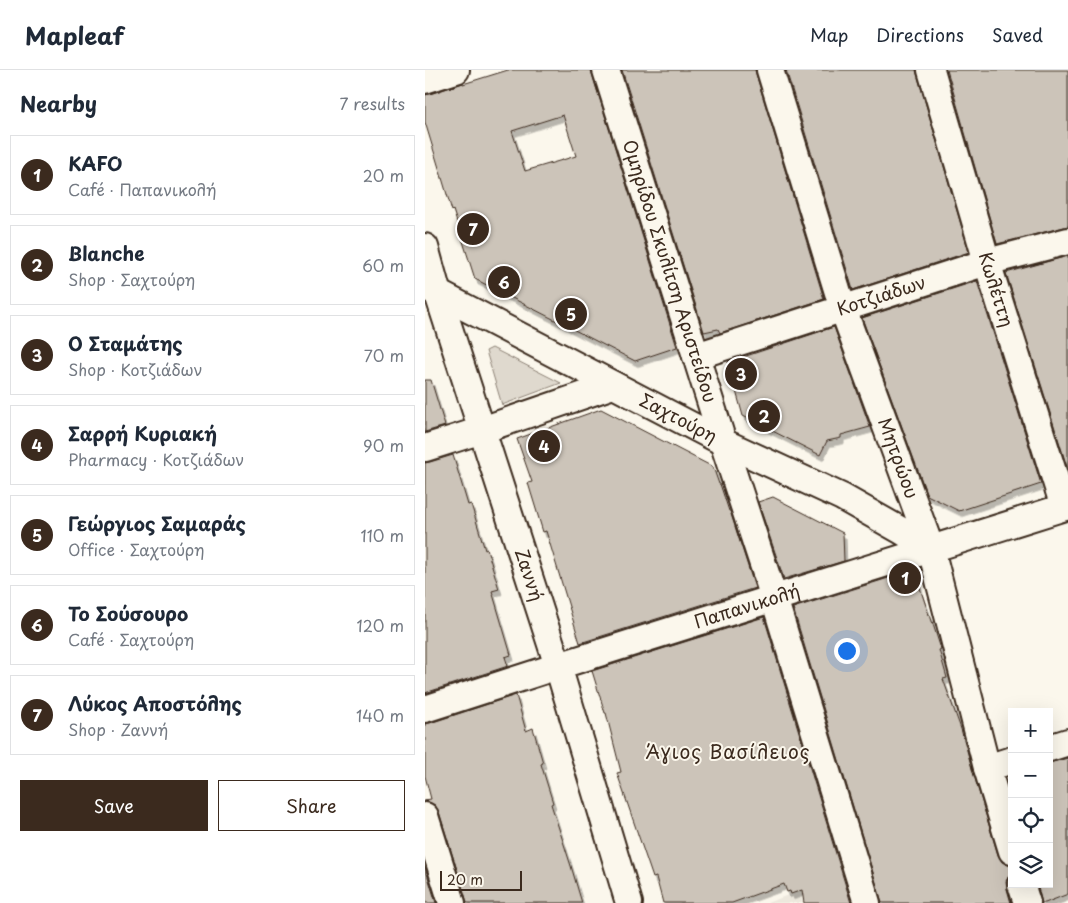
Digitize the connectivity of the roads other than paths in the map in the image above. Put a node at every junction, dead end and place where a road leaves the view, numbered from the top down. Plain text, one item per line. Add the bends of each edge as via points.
1 (456, 70) edge
2 (606, 70) edge
3 (770, 70) edge
4 (931, 70) edge
5 (425, 80) edge
6 (1068, 240) edge
7 (425, 247) edge
8 (987, 262) junction
9 (432, 290) edge
10 (843, 309) junction
11 (696, 356) junction
12 (613, 385) junction
13 (482, 430) junction
14 (723, 442) junction
15 (425, 448) edge
16 (1066, 506) edge
17 (931, 549) junction
18 (774, 598) junction
19 (558, 666) junction
20 (425, 709) edge
21 (1068, 742) edge
22 (1053, 747) edge
23 (1008, 761) edge
24 (987, 768) junction
25 (425, 816) edge
26 (1010, 843) edge
27 (1022, 888) edge
28 (452, 903) edge
29 (629, 903) edge
30 (867, 903) edge
31 (1027, 903) edge

1 - 5 street
2 - 11 street, Ομηρίδου Σκυλίτση Αριστείδου
3 - 10 street, Μητρώου
4 - 8 street, Κωλέττη
6 - 8 street, Κοτζιάδων
7 - 9 street, Ζαννή
8 - 10 street, Κοτζιάδων
8 - 16 street, Κωλέττη
9 - 12 street, Σαχτούρη
9 - 13 street, Ζαννή
10 - 11 street, Κοτζιάδων
10 - 17 street, Μητρώου
11 - 14 street, Ομηρίδου Σκυλίτση Αριστείδου
12 - 13 street
12 - 14 street, Σαχτούρη
13 - 15 street
13 - 19 street, Ζαννή
14 - 17 street, Σαχτούρη via 842,497
14 - 18 street, Ομηρίδου Σκυλίτση Αριστείδου
16 - 17 street, Παπανικολή
17 - 18 street, Παπανικολή
17 - 24 street, Μητρώου
18 - 19 street, Παπανικολή
18 - 30 street, Ομηρίδου Σκυλίτση Αριστείδου
19 - 20 street, Παπανικολή
19 - 29 street, Ζαννή
21 - 22 street
23 - 24 street
24 - 26 street, Μητρώου
25 - 28 street
27 - 31 street

